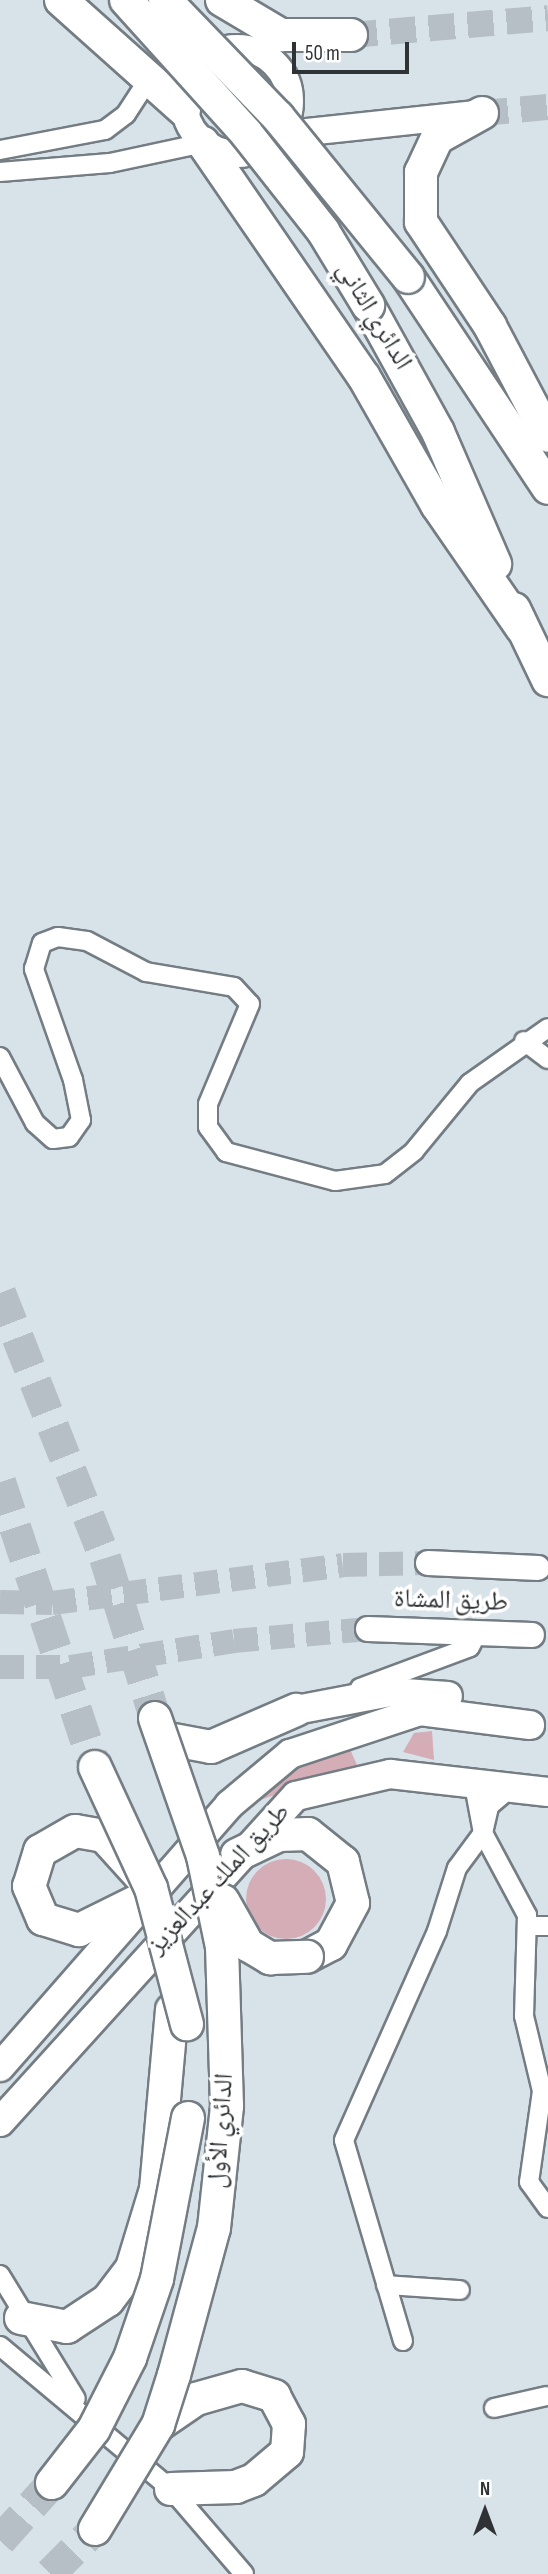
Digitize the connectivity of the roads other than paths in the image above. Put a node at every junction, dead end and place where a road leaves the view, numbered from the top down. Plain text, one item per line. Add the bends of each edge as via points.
1 (126, 0) edge
2 (165, 0) edge
3 (222, 0) edge
4 (69, 7) edge
5 (351, 35) joint
6 (259, 52) junction
7 (147, 82) junction
8 (184, 110) junction
9 (482, 113) joint
10 (279, 135) junction
11 (204, 143) junction
12 (0, 150) edge
13 (0, 172) edge
14 (548, 436) edge
15 (548, 488) edge
16 (522, 628) junction
17 (548, 680) edge
18 (548, 1028) edge
19 (524, 1041) junction
20 (0, 1057) edge
21 (548, 1059) edge
22 (428, 1563) tunnel mouth
23 (538, 1568) dead end
24 (368, 1629) tunnel mouth
25 (478, 1631) junction
26 (532, 1634) dead end
27 (343, 1698) junction
28 (296, 1710) joint
29 (95, 1767) tunnel mouth
30 (473, 1780) junction
31 (515, 1785) junction
32 (548, 1792) edge
33 (483, 1833) junction
34 (237, 1855) junction
35 (203, 1856) junction
36 (153, 1891) junction
37 (529, 1926) junction
38 (548, 1926) edge
39 (179, 2017) junction
40 (0, 2067) edge
41 (542, 2067) edge
42 (0, 2122) edge
43 (548, 2208) edge
44 (0, 2275) edge
45 (386, 2284) junction
46 (460, 2290) dead end
47 (21, 2318) junction
48 (403, 2341) dead end
49 (0, 2346) edge
50 (547, 2396) edge
51 (494, 2408) dead end
52 (84, 2410) junction
53 (158, 2425) junction
54 (52, 2483) tunnel mouth
55 (171, 2488) junction
56 (95, 2529) tunnel mouth
57 (244, 2574) edge

1 - 16 highway, الدائري الثاني, bridge via 246,133 323,231 438,432
2 - 15 highway, الدائري الثاني, bridge via 278,117 408,277
3 - 5 highway via 281,35
4 - 7 highway
5 - 6 main road
6 - 8 main road via 226,49 198,65 189,78
6 - 10 main road via 278,67 290,89 291,105
7 - 8 highway
7 - 12 street via 126,114 105,130
8 - 11 main road
9 - 10 main road
9 - 14 highway via 437,138 421,172 421,222 490,326
10 - 11 main road via 251,153 218,152
11 - 13 street via 110,163
11 - 16 highway via 364,377 437,505
16 - 17 highway, الدائري الثاني
18 - 19 street
19 - 20 street via 470,1083 414,1151 385,1174 335,1181 226,1152 208,1127 208,1104 250,1004 234,987 146,972 87,941 58,937 42,943 34,969 73,1080 81,1119 69,1137 53,1139 36,1123
19 - 21 street
22 - 23 main road, طريق المشاة
24 - 25 main road, طريق المشاة
25 - 26 main road, طريق المشاة
25 - 27 street via 470,1647
27 - 28 highway
27 - 36 highway, طريق الملك عبدالعزيز via 430,1693 501,1704 530,1725 420,1711 290,1754 229,1805
28 - 35 highway, الدائري الأول, bridge via 211,1747 159,1728
29 - 36 highway, الدائري الأول, bridge
30 - 31 highway, طريق الملك عبدالعزيز
30 - 33 street
30 - 34 highway, طريق الملك عبدالعزيز via 390,1774 318,1789 296,1796
31 - 32 highway, طريق الملك عبدالعزيز
31 - 33 street via 489,1806
33 - 37 street
33 - 45 street via 457,1868 437,1931 344,2140
34 - 35 highway, bridge via 279,1835 308,1834 343,1861 353,1903 331,1944 307,1957 270,1958 248,1945
34 - 42 highway, طريق الملك عبدالعزيز
35 - 53 highway, الدائري الأول, bridge via 222,1947 227,2106 214,2228
36 - 36 highway, bridge via 113,1845 93,1831 75,1831 40,1852 29,1886 43,1919 79,1930
36 - 39 highway, الدائري الأول, bridge
36 - 40 highway, طريق الملك عبدالعزيز
37 - 38 street
37 - 41 street via 524,2016
39 - 47 highway via 156,2189 132,2269 108,2300 67,2328
39 - 54 highway, الدائري الأول, bridge via 188,2118 158,2279 130,2358 94,2429
41 - 43 street via 529,2182
44 - 47 street
45 - 46 street
45 - 48 street via 400,2312
47 - 52 street
49 - 52 street
50 - 51 street
52 - 55 street
53 - 55 highway via 223,2387 257,2387 284,2410 291,2440 278,2465 254,2480 236,2487
53 - 56 highway, الدائري الأول, bridge
55 - 57 street

